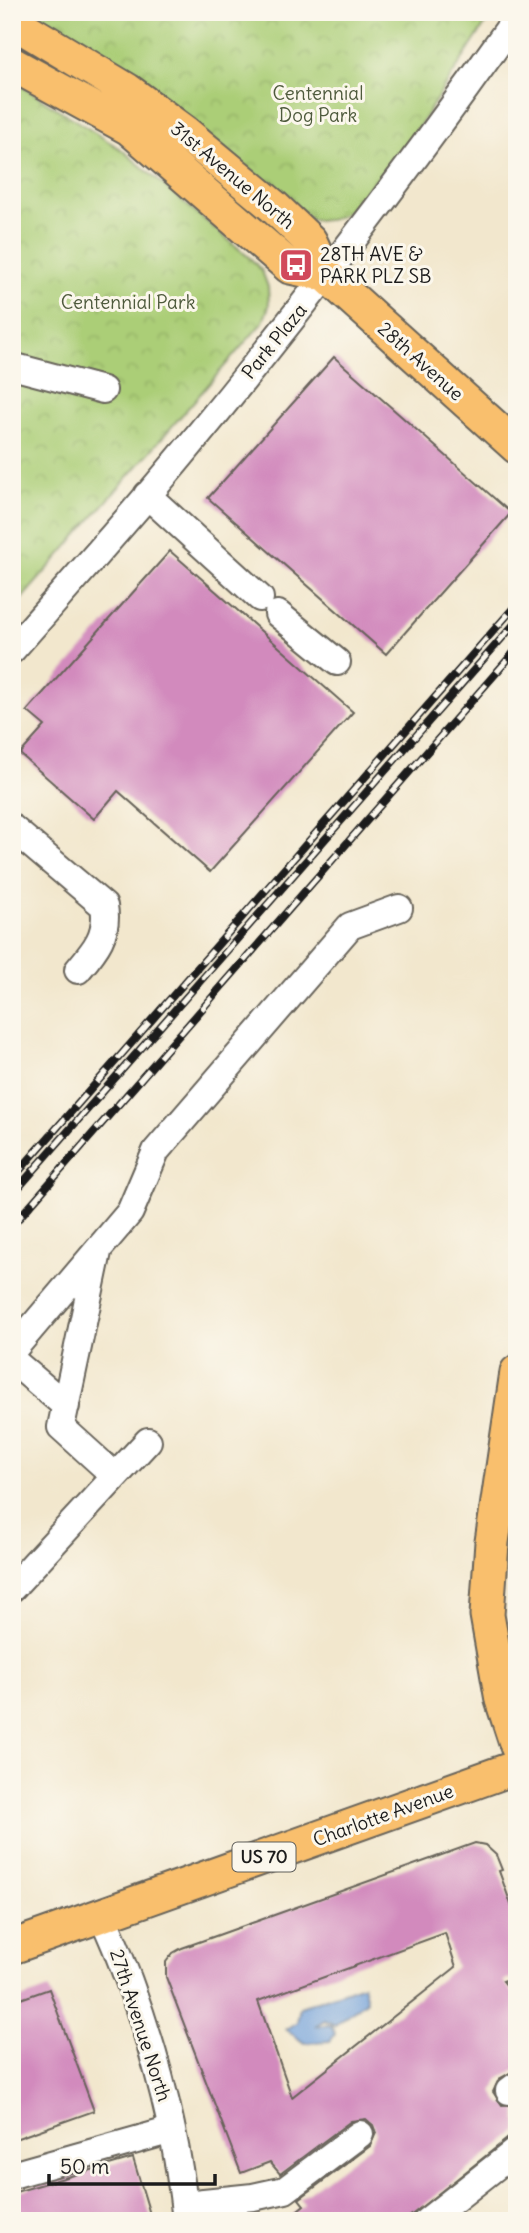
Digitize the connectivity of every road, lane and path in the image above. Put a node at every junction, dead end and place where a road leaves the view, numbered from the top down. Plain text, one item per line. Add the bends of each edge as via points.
1 (517, 17) edge
2 (12, 21) edge
3 (12, 64) edge
4 (326, 275) junction
5 (12, 366) edge
6 (103, 390) dead end
7 (516, 446) edge
8 (147, 495) junction
9 (12, 650) edge
10 (337, 662) dead end
11 (12, 828) edge
12 (399, 908) dead end
13 (78, 970) dead end
14 (99, 1248) junction
15 (12, 1351) edge
16 (12, 1360) edge
17 (517, 1372) edge
18 (66, 1406) junction
19 (148, 1441) dead end
20 (114, 1475) junction
21 (12, 1588) edge
22 (517, 1746) edge
23 (517, 1767) edge
24 (102, 1914) junction
25 (12, 1947) edge
26 (172, 2130) junction
27 (360, 2134) dead end
28 (517, 2150) edge
29 (12, 2175) edge
30 (185, 2212) edge
31 (427, 2221) edge

1 - 4 street, Park Plaza via 456,106
2 - 4 main road, 31st Avenue North via 127,90 184,132 310,241
3 - 4 main road, 31st Avenue North via 129,128 290,267
4 - 7 main road, 28th Avenue
4 - 8 street, Park Plaza
5 - 6 street
8 - 9 street, Park Plaza
8 - 10 street
11 - 13 street via 104,906 105,932
12 - 14 street via 350,926 156,1151 130,1212
14 - 15 street
14 - 18 street
16 - 18 street
17 - 22 main road via 492,1542 487,1615 502,1700
18 - 20 street via 61,1427
19 - 20 street
20 - 21 street
23 - 24 main road, Charlotte Avenue / US 70
24 - 25 main road, Charlotte Avenue / US 70
24 - 26 street, 27th Avenue North via 153,2054
26 - 29 street
26 - 30 street, 27th Avenue North
27 - 30 street via 285,2190
28 - 31 street

